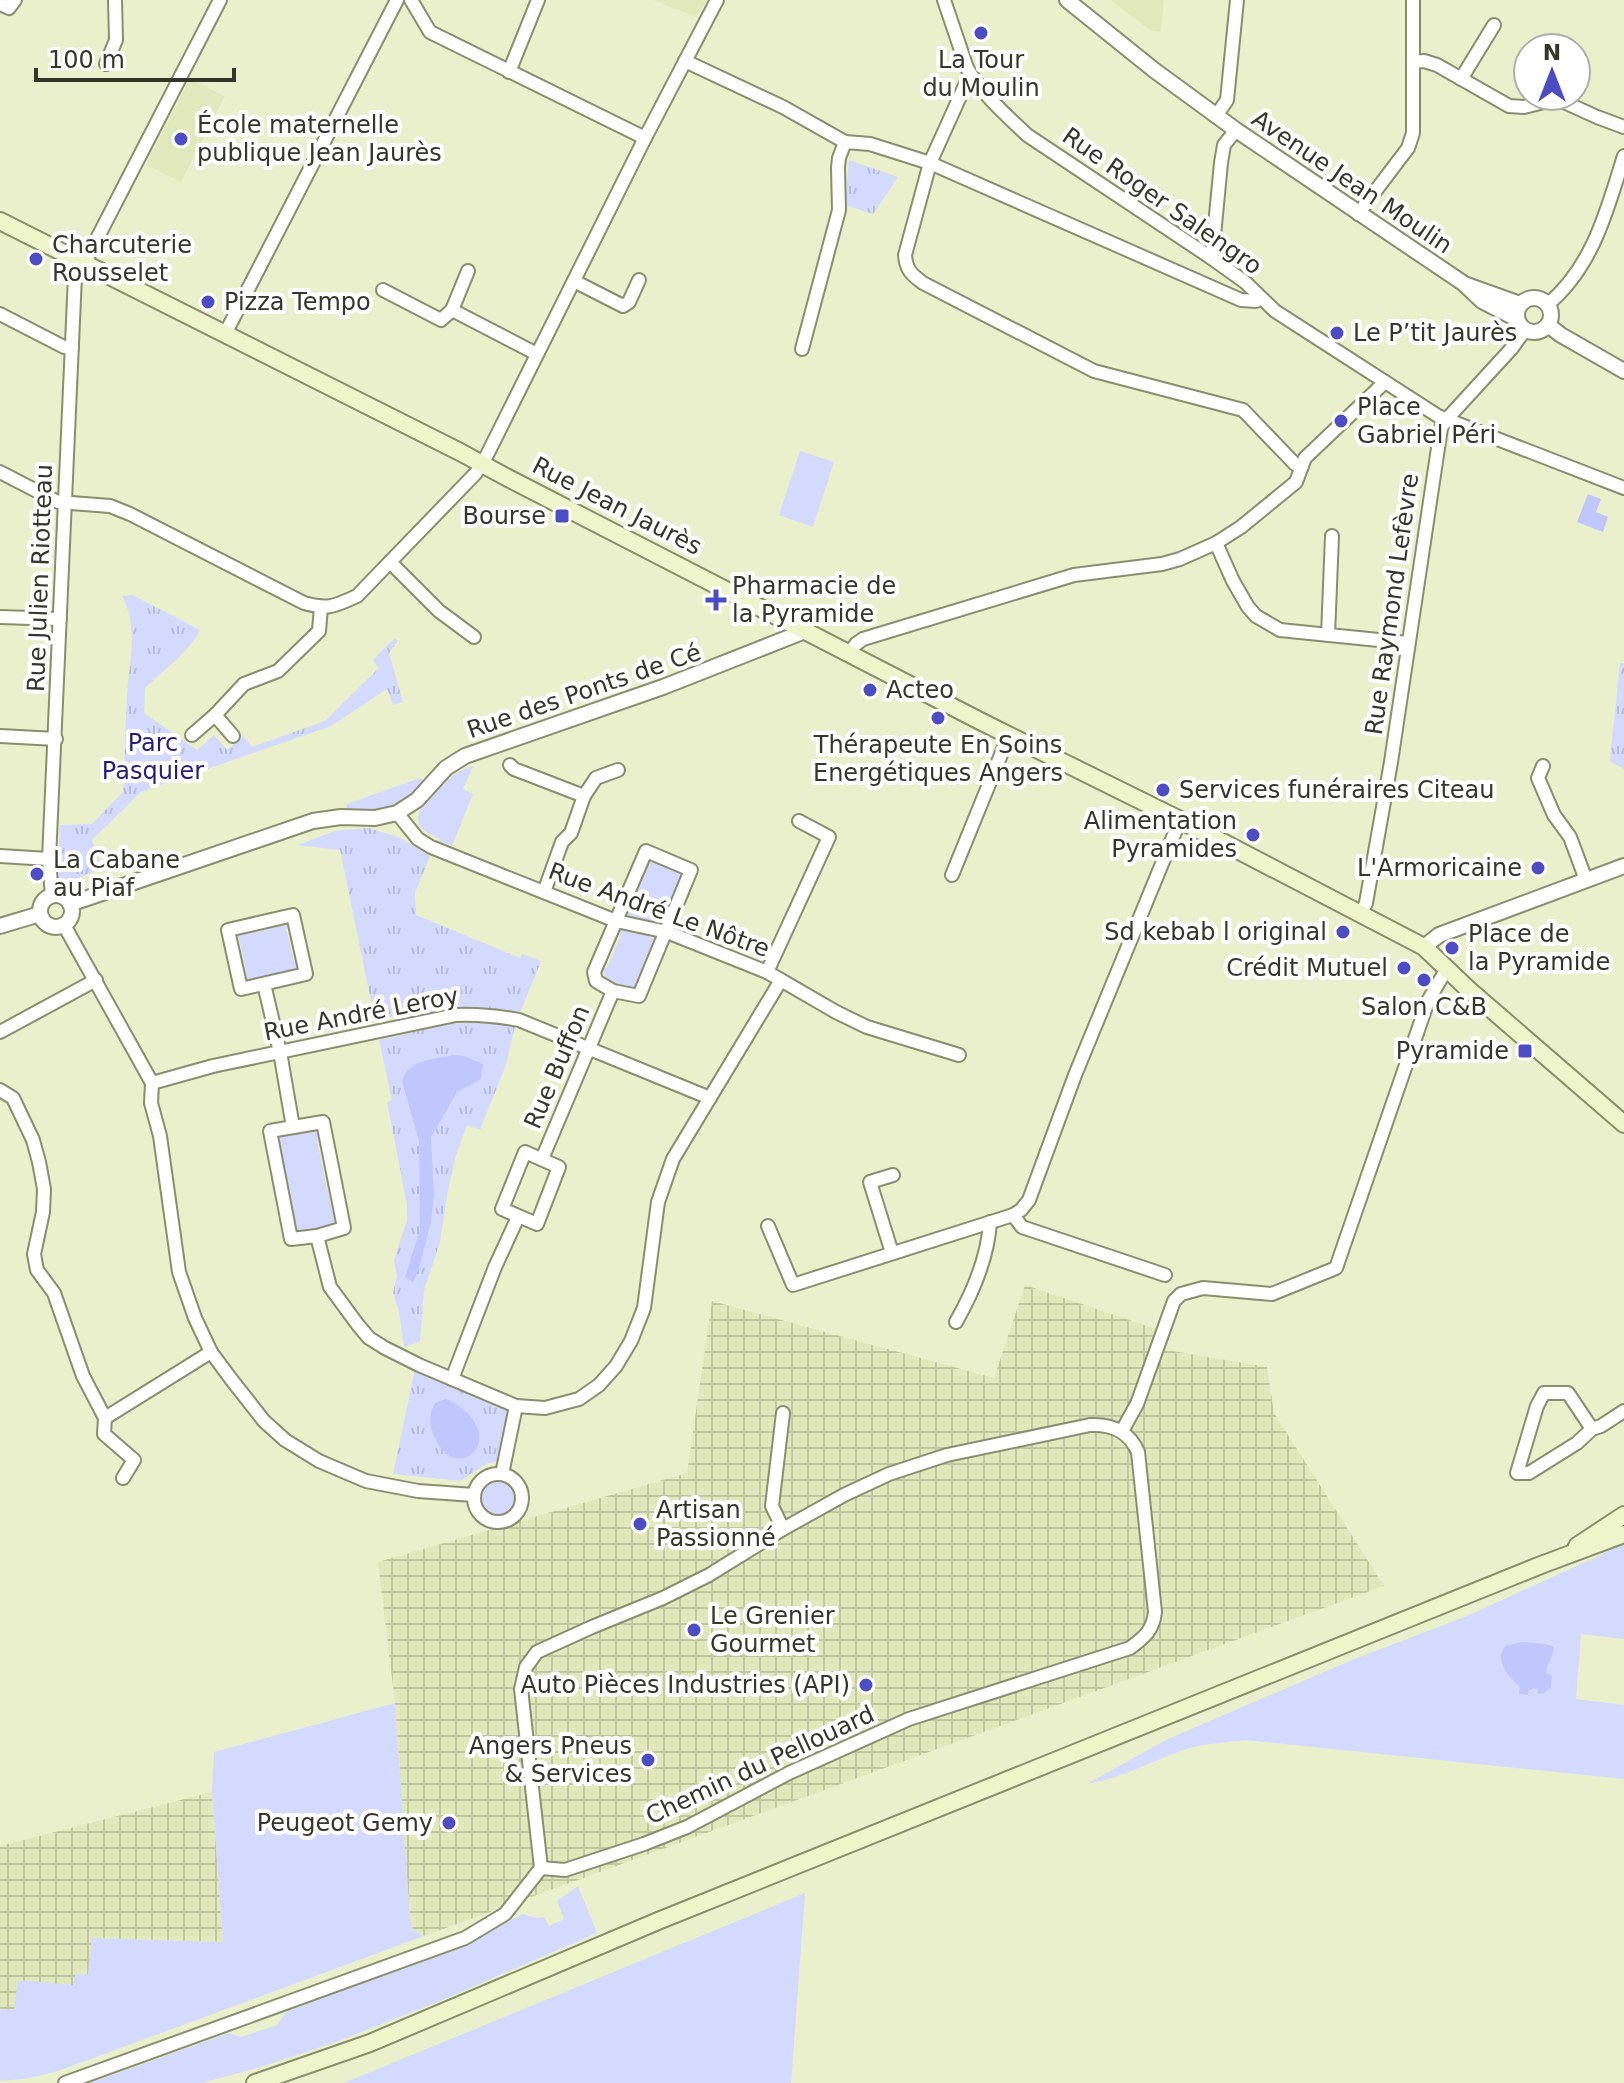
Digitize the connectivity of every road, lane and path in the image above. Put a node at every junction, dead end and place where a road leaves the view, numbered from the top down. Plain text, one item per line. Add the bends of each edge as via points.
1 (15, 0) edge
2 (115, 0) edge
3 (220, 0) edge
4 (397, 0) edge
5 (411, 0) edge
6 (538, 0) edge
7 (717, 0) edge
8 (944, 0) edge
9 (1067, 0) edge
10 (1237, 0) edge
11 (1413, 0) edge
12 (0, 4) edge
13 (1494, 25) dead end
14 (685, 61) junction
15 (1413, 62) junction
16 (106, 64) dead end
17 (509, 72) junction
18 (972, 77) junction
19 (1461, 79) junction
20 (1216, 116) junction
21 (1624, 127) edge
22 (1236, 130) junction
23 (645, 138) junction
24 (845, 142) junction
25 (1624, 156) edge
26 (930, 163) junction
27 (1358, 214) junction
28 (0, 221) edge
29 (1210, 257) junction
30 (84, 264) junction
31 (468, 271) dead end
32 (639, 280) dead end
33 (574, 281) junction
34 (383, 290) dead end
35 (1261, 298) junction
36 (1547, 305) junction
37 (452, 310) junction
38 (0, 314) edge
39 (1521, 318) junction
40 (1548, 325) junction
41 (225, 334) junction
42 (72, 348) junction
43 (802, 349) dead end
44 (537, 354) junction
45 (1624, 371) edge
46 (1385, 382) junction
47 (1446, 420) junction
48 (483, 463) junction
49 (1302, 466) junction
50 (0, 472) edge
51 (1624, 488) edge
52 (65, 504) junction
53 (1332, 536) dead end
54 (1216, 543) junction
55 (390, 562) junction
56 (321, 607) junction
57 (0, 617) edge
58 (60, 619) junction
59 (804, 629) junction
60 (1328, 635) junction
61 (474, 637) dead end
62 (1408, 643) junction
63 (850, 652) junction
64 (215, 715) junction
65 (192, 735) dead end
66 (1009, 735) junction
67 (0, 736) edge
68 (233, 736) dead end
69 (56, 739) junction
70 (510, 765) dead end
71 (1543, 766) dead end
72 (618, 770) dead end
73 (584, 796) junction
74 (397, 813) junction
75 (1180, 820) junction
76 (799, 821) dead end
77 (0, 856) edge
78 (49, 859) junction
79 (1624, 866) edge
80 (952, 875) dead end
81 (1586, 880) junction
82 (544, 892) junction
83 (52, 896) junction
84 (70, 904) junction
85 (40, 914) junction
86 (1361, 914) junction
87 (616, 921) junction
88 (64, 925) junction
89 (0, 926) edge
90 (667, 932) junction
91 (1424, 947) junction
92 (1446, 970) junction
93 (767, 972) junction
94 (96, 980) junction
95 (781, 980) junction
96 (264, 984) junction
97 (613, 991) junction
98 (0, 1032) edge
99 (588, 1049) junction
100 (280, 1052) junction
101 (959, 1055) dead end
102 (152, 1083) junction
103 (0, 1090) edge
104 (710, 1098) junction
105 (1624, 1124) edge
106 (293, 1127) junction
107 (542, 1159) junction
108 (893, 1175) dead end
109 (1013, 1215) junction
110 (518, 1217) junction
111 (990, 1222) junction
112 (768, 1226) dead end
113 (317, 1236) junction
114 (892, 1253) junction
115 (1165, 1275) dead end
116 (956, 1322) dead end
117 (211, 1352) junction
118 (452, 1379) junction
119 (516, 1406) junction
120 (1624, 1411) edge
121 (783, 1413) dead end
122 (105, 1418) junction
123 (1592, 1429) junction
124 (1122, 1431) junction
125 (502, 1474) junction
126 (123, 1478) dead end
127 (474, 1495) junction
128 (1624, 1515) edge
129 (783, 1529) junction
130 (1624, 1534) edge
131 (1563, 1556) junction
132 (541, 1868) junction
133 (65, 2083) edge
134 (255, 2083) edge

1 - 12 street via 9,8
2 - 16 street via 116,40
3 - 30 street, Rue Julien Riotteau
4 - 41 street
5 - 17 street via 430,32
6 - 17 street
7 - 14 street
8 - 18 street, Rue Roger Salengro
9 - 20 street, Avenue Jean Moulin
10 - 20 street, Avenue Jean Moulin via 1227,100
11 - 15 street
13 - 19 street
14 - 23 street
14 - 24 street
15 - 19 street via 1430,62
15 - 27 street via 1413,133 1408,148
17 - 23 street
18 - 26 street
18 - 29 street, Rue Roger Salengro via 1027,135
19 - 21 street via 1509,106 1564,102
20 - 22 street, Avenue Jean Moulin
22 - 27 street, Avenue Jean Moulin
22 - 29 street via 1224,145
23 - 33 street
24 - 26 street via 870,144
24 - 43 street via 839,158 839,210
25 - 36 street via 1587,258
26 - 35 street via 1241,300
26 - 49 street via 905,255 911,275 1094,371 1243,410
27 - 39 street, Avenue Jean Moulin
28 - 30 main road, Rue Jean Jaurès
29 - 35 street, Rue Roger Salengro
30 - 41 main road, Rue Jean Jaurès
30 - 42 street, Rue Julien Riotteau via 75,276
31 - 37 street
32 - 33 street via 623,306
33 - 44 street
34 - 37 street via 441,320
35 - 46 street, Rue Roger Salengro
36 - 39 street via 1529,299
36 - 40 street
37 - 44 street
38 - 42 street
39 - 40 street via 1535,332
39 - 47 street, Rue Raymond Lefèvre via 1512,348
40 - 45 street
41 - 48 main road, Rue Jean Jaurès
42 - 52 street, Rue Julien Riotteau
44 - 48 street
46 - 47 street, Rue Roger Salengro
46 - 49 street
47 - 51 street, Rue Roger Salengro
47 - 62 street, Rue Raymond Lefèvre
48 - 55 street
48 - 59 main road, Rue Jean Jaurès
49 - 54 street via 1296,482
50 - 52 street
52 - 56 street via 110,506
52 - 58 street, Rue Julien Riotteau
53 - 60 street
54 - 60 street via 1256,616 1280,630
54 - 63 street via 1162,564 1074,575 980,602 863,639
55 - 56 street via 357,596
55 - 61 street
56 - 64 street via 319,631 278,671 244,684
57 - 58 street
58 - 69 street, Rue Julien Riotteau
59 - 63 main road, Rue Jean Jaurès
59 - 74 street, Rue des Ponts de Cé via 677,682 465,756
60 - 62 street
62 - 86 street, Rue Raymond Lefèvre
63 - 66 main road, Rue Jean Jaurès
64 - 65 street
64 - 68 street
66 - 75 main road, Rue Jean Jaurès
66 - 80 street
67 - 69 street
69 - 78 street, Rue Julien Riotteau
70 - 73 street
71 - 81 street via 1538,778
72 - 73 street via 596,778
73 - 82 street
74 - 82 street, Rue André Le Nôtre via 431,847
74 - 84 street via 313,821
75 - 86 main road, Rue Jean Jaurès
75 - 109 street via 1029,1200
76 - 93 street via 829,837
77 - 78 street
78 - 83 street, Rue Julien Riotteau
79 - 81 street
81 - 91 street via 1439,935
82 - 87 street, Rue André Le Nôtre
83 - 84 street
83 - 85 street via 42,903
84 - 88 street via 72,913
85 - 88 street via 47,924
85 - 89 street
86 - 91 main road, Rue Jean Jaurès
87 - 90 street, Rue André Le Nôtre
87 - 90 street, Rue Buffon via 646,851 691,870
87 - 97 street, Rue Buffon via 594,972 596,981
88 - 94 street
90 - 93 street, Rue André Le Nôtre
90 - 97 street, Rue Buffon via 639,996
91 - 92 main road, Rue Jean Jaurès
92 - 105 main road, Rue Jean Jaurès
92 - 124 street via 1428,1001 1336,1268 1272,1294 1203,1288 1181,1294
93 - 95 street, Rue André Le Nôtre
94 - 98 street
94 - 102 street
95 - 101 street, Rue André Le Nôtre via 867,1027
95 - 104 street
96 - 96 street via 306,974 293,915 228,930 241,989
96 - 100 street
97 - 99 street, Rue Buffon
99 - 100 street, Rue André Leroy via 519,1020 476,1014
99 - 104 street, Rue André Leroy
99 - 107 street, Rue Buffon
100 - 102 street, Rue André Leroy
100 - 106 street
102 - 117 street via 179,1272
103 - 122 street via 13,1098 33,1140 44,1189 34,1254 37,1270 54,1293 83,1376
104 - 119 street via 664,1180 644,1308 616,1366 579,1399 545,1408
106 - 113 street via 270,1131 291,1239
106 - 113 street via 323,1122 344,1228
107 - 110 street, Rue Buffon via 525,1152 502,1209
107 - 110 street, Rue Buffon via 559,1167 537,1224
108 - 114 street via 870,1182
109 - 111 street
109 - 115 street via 1022,1227
110 - 118 street
111 - 114 street
111 - 116 street via 989,1241
112 - 114 street via 793,1285
113 - 118 street via 330,1287 369,1338
117 - 122 street
117 - 127 street via 264,1421 319,1461 366,1481
118 - 119 street
119 - 125 street
120 - 123 street
121 - 129 street via 772,1506
122 - 126 street via 104,1434 134,1460
123 - 123 street via 1529,1473 1517,1473 1544,1393 1568,1393
124 - 129 street via 1082,1426 947,1455 889,1474
124 - 132 street, Chemin du Pellouard via 1139,1458 1155,1612 1146,1636 1130,1648 909,1719 673,1833 565,1870
125 - 127 street via 486,1476
125 - 127 street via 515,1481 522,1495 513,1517 490,1521 474,1504
128 - 131 main road
129 - 132 street via 709,1575 537,1652 526,1667 521,1689
130 - 131 main road
131 - 134 main road via 658,1921 370,2043
132 - 133 street via 505,1914 465,1938

